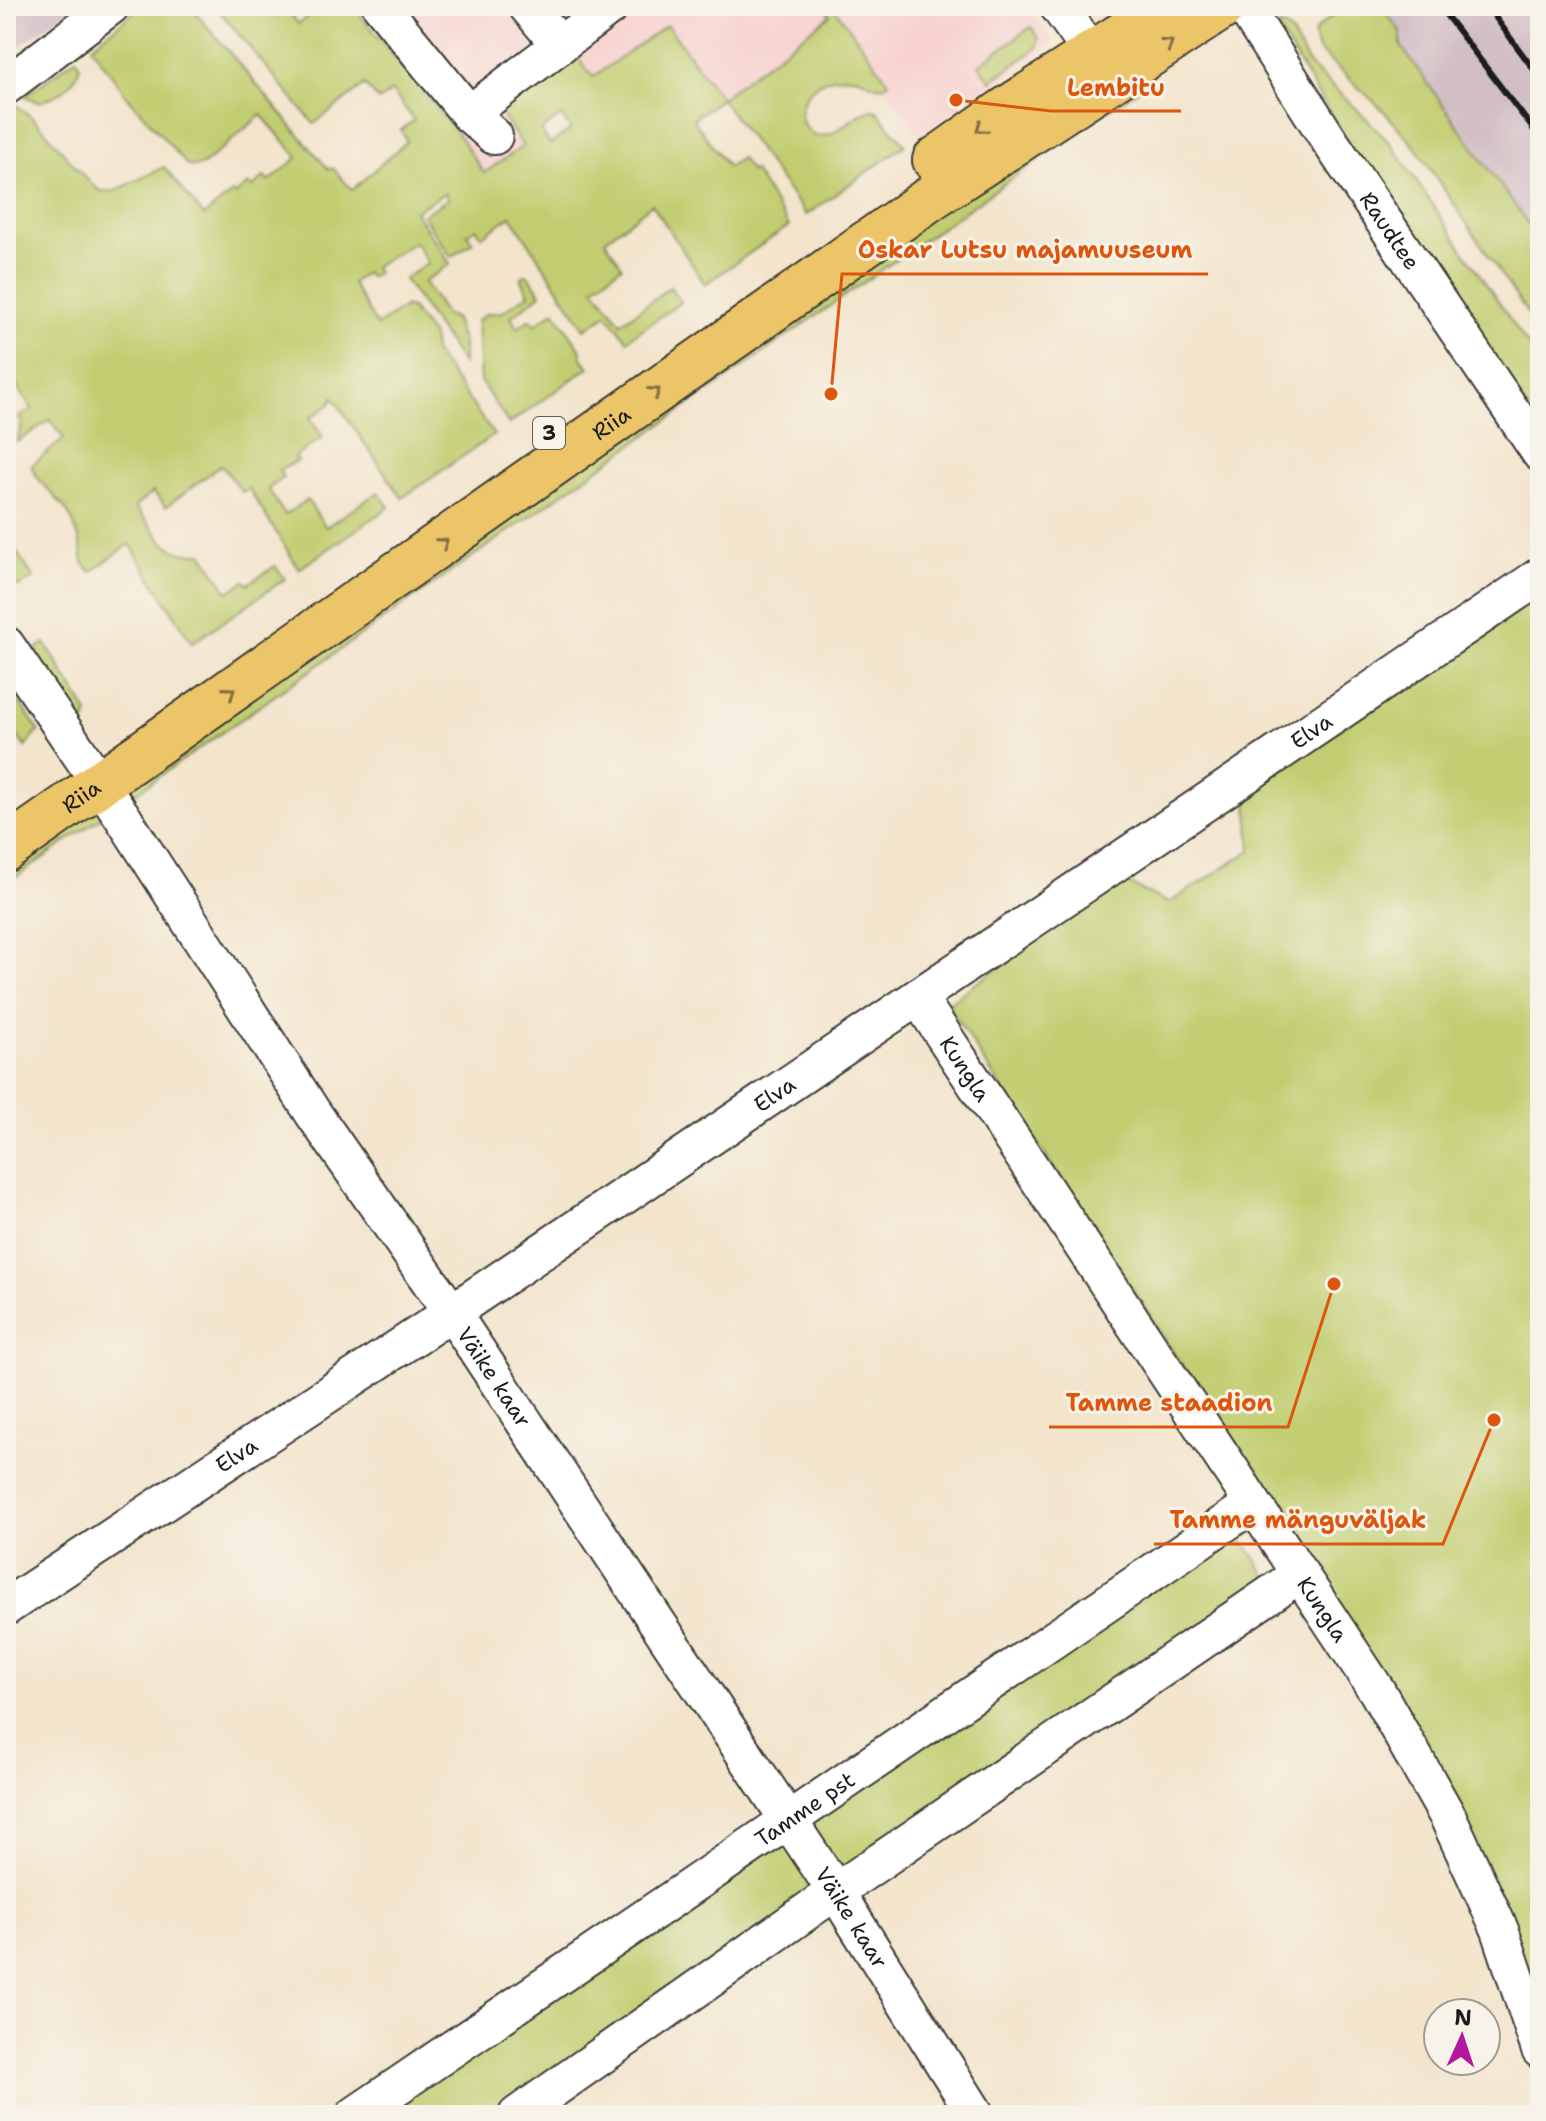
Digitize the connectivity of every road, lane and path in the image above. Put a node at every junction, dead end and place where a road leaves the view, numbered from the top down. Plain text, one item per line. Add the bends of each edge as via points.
1 (111, 6) edge
2 (381, 6) edge
3 (527, 6) edge
4 (611, 6) edge
5 (1058, 6) edge
6 (1166, 6) edge
7 (1224, 6) edge
8 (1244, 6) edge
9 (560, 45) junction
10 (1101, 66) junction
11 (6, 86) edge
12 (1540, 453) edge
13 (1540, 576) edge
14 (6, 645) edge
15 (91, 771) junction
16 (6, 813) edge
17 (6, 849) edge
18 (918, 997) junction
19 (451, 1313) junction
20 (1253, 1504) junction
21 (1300, 1574) junction
22 (6, 1607) edge
23 (788, 1821) junction
24 (836, 1892) junction
25 (1540, 2050) edge
26 (355, 2115) edge
27 (517, 2115) edge
28 (976, 2115) edge

1 - 11 street
2 - 9 street via 482,125
3 - 9 street
4 - 9 street
5 - 10 street
6 - 10 highway, Riia / 3
10 -> 7 highway, Riia / 3
8 - 12 street, Raudtee
10 - 15 highway, Riia / 3 via 1004,111
13 - 18 street, Elva
14 - 15 street, Väike kaar
15 - 16 highway, Riia / 3
15 - 17 highway, Riia / 3
15 - 19 street, Väike kaar via 313,1113
18 - 19 street, Elva
18 - 20 street, Kungla
19 - 22 street, Elva
19 - 23 street, Väike kaar
20 - 21 street, Kungla
20 - 23 street, Tamme pst
21 - 24 street
21 - 25 street, Kungla via 1377,1691 1448,1817 1500,1930
23 - 24 street, Väike kaar
23 - 26 street, Tamme pst
24 - 27 street
24 - 28 street, Väike kaar

